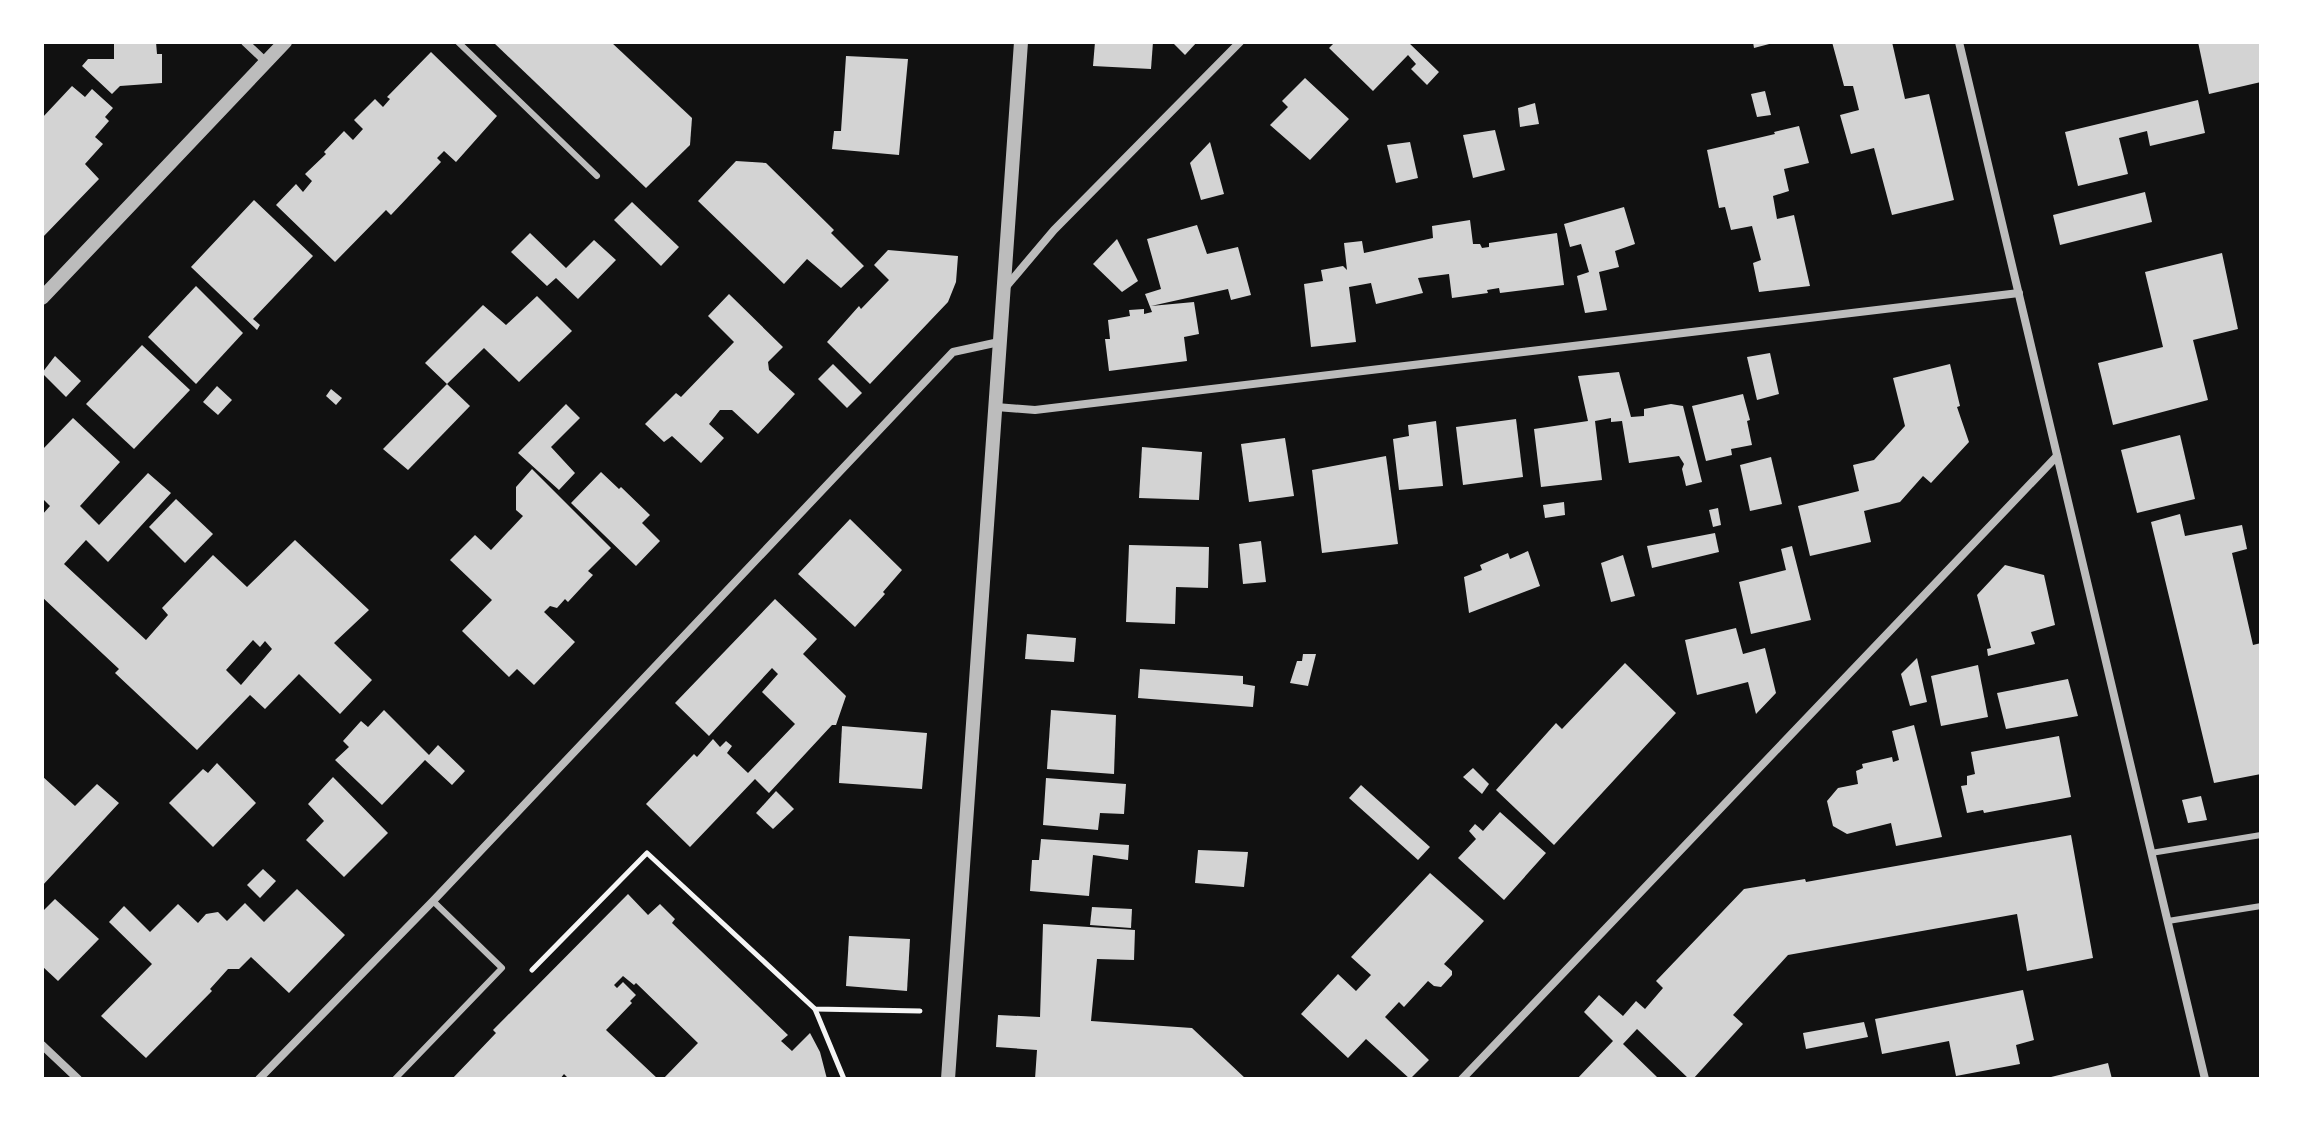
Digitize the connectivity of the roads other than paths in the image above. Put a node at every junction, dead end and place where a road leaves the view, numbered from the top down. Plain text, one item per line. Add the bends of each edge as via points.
1 (245, 42) edge
2 (285, 42) edge
3 (458, 42) edge
4 (1021, 42) edge
5 (1240, 42) edge
6 (1959, 42) edge
7 (266, 62) junction
8 (597, 176) dead end
9 (1002, 292) junction
10 (2019, 293) junction
11 (42, 298) edge
12 (999, 342) junction
13 (996, 407) junction
14 (2057, 456) junction
15 (2261, 835) edge
16 (2151, 853) junction
17 (433, 901) junction
18 (2261, 906) edge
19 (2168, 921) junction
20 (42, 1045) edge
21 (78, 1079) edge
22 (259, 1079) edge
23 (395, 1079) edge
24 (948, 1079) edge
25 (1462, 1079) edge
26 (2205, 1079) edge

1 - 7 street
2 - 7 street
3 - 8 lane
4 - 9 street
5 - 9 street via 1054,230
6 - 10 street
7 - 11 street
9 - 12 street
10 - 13 street via 1035,410
10 - 14 street
12 - 13 street
12 - 17 street via 953,352
13 - 24 street
14 - 16 street
14 - 25 street
15 - 16 lane
16 - 19 street
17 - 22 street
17 - 23 lane via 502,968
18 - 19 lane
19 - 26 street
20 - 21 street

